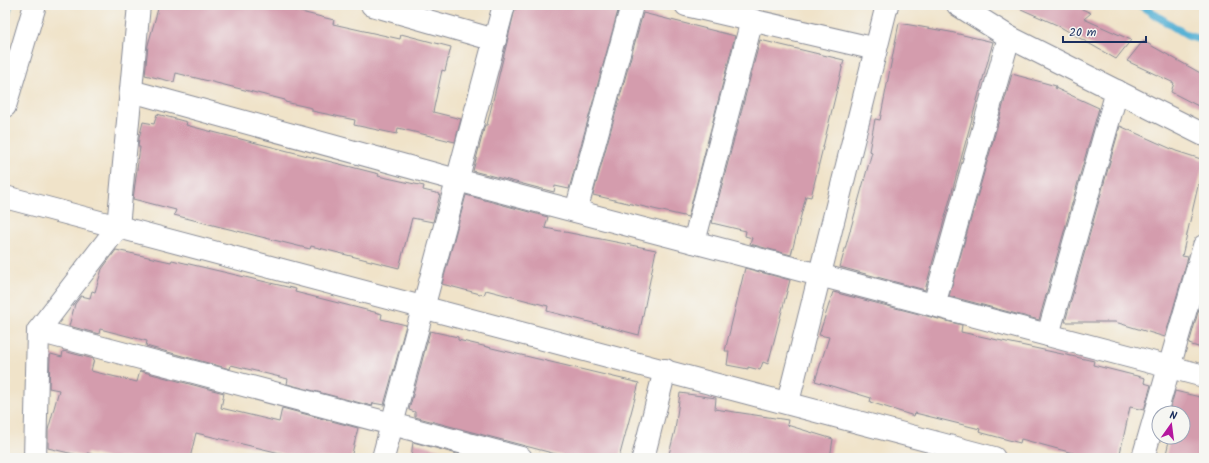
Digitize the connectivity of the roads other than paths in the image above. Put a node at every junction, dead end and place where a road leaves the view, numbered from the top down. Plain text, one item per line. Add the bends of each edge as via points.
1 (35, 5) edge
2 (139, 5) edge
3 (372, 5) edge
4 (504, 5) edge
5 (632, 5) edge
6 (686, 5) edge
7 (887, 5) edge
8 (958, 5) edge
9 (752, 20) junction
10 (1009, 36) junction
11 (495, 40) junction
12 (876, 49) junction
13 (131, 91) junction
14 (1117, 91) junction
15 (5, 106) edge
16 (1204, 135) edge
17 (457, 180) junction
18 (5, 196) edge
19 (576, 211) junction
20 (118, 227) junction
21 (694, 242) junction
22 (1204, 246) edge
23 (820, 275) junction
24 (934, 305) junction
25 (424, 307) junction
26 (38, 331) junction
27 (1048, 335) junction
28 (1169, 367) junction
29 (665, 370) junction
30 (1204, 376) edge
31 (788, 402) junction
32 (392, 424) junction
33 (35, 458) edge
34 (383, 458) edge
35 (518, 458) edge
36 (643, 458) edge
37 (994, 458) edge
38 (1143, 458) edge

1 - 15 street
2 - 13 street
3 - 11 street
4 - 11 street
5 - 19 street
6 - 9 street
7 - 12 street
8 - 10 street
9 - 12 street
9 - 21 street
10 - 14 street
10 - 24 street
11 - 17 street
12 - 23 street
13 - 17 street
13 - 20 street
14 - 16 street
14 - 27 street
17 - 19 street
17 - 25 street
18 - 20 street
19 - 21 street
20 - 25 street
20 - 26 street
21 - 23 street
22 - 28 street
23 - 24 street
23 - 31 street
24 - 27 street
25 - 29 street
25 - 32 street
26 - 32 street
26 - 33 street
27 - 28 street
28 - 30 street
28 - 38 street
29 - 31 street
29 - 36 street
31 - 37 street
32 - 34 street
32 - 35 street

